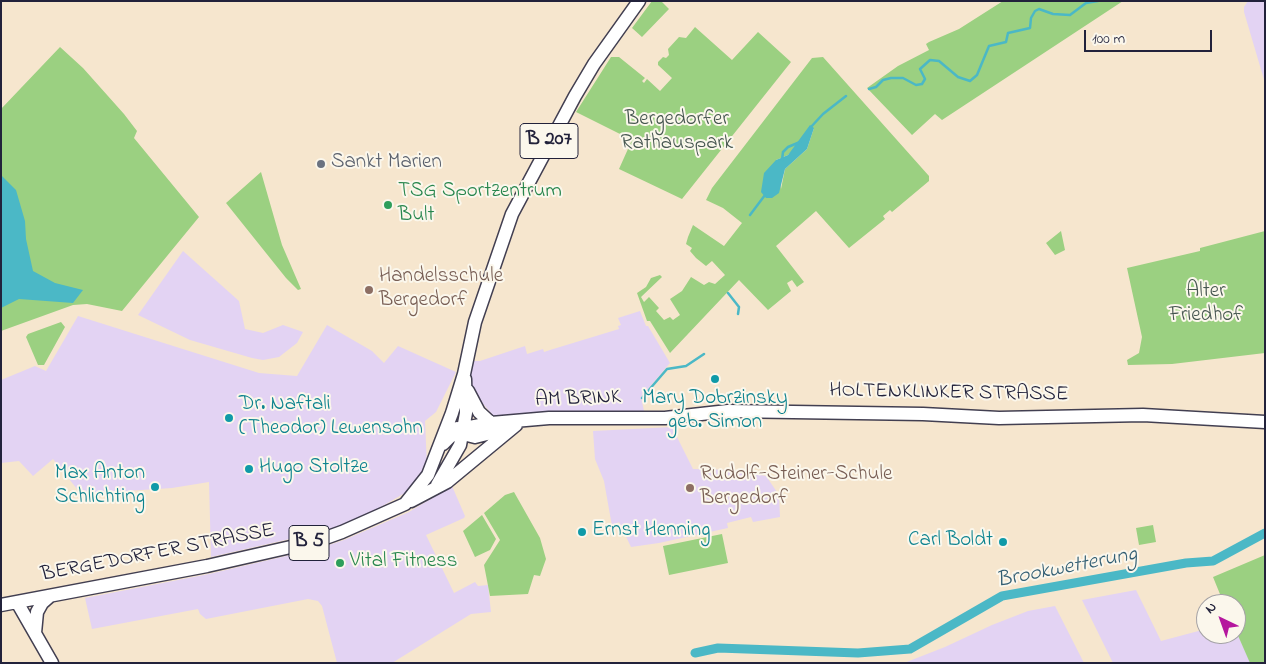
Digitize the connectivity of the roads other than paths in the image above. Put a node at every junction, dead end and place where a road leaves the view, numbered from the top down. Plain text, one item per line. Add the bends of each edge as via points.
1 (639, 1) edge
2 (464, 374) junction
3 (467, 389) junction
4 (450, 417) junction
5 (633, 417) joint
6 (1265, 422) edge
7 (491, 423) junction
8 (520, 424) junction
9 (462, 431) junction
10 (437, 455) junction
11 (433, 491) junction
12 (405, 504) junction
13 (50, 596) junction
14 (17, 602) junction
15 (1, 604) edge
16 (35, 632) junction
17 (52, 663) edge

1 - 2 main road, B 207 via 575,96 512,214 475,322
2 - 3 main road, B 207
2 - 4 main road, B 207
3 - 7 main road, B 207 via 479,412
3 - 9 main road
4 - 9 main road
4 - 10 main road, B 207
5 - 6 main road, HOLTENKLINKER STRASSE via 664,418 728,411 999,418 1143,415
5 - 8 main road, AM BRINK via 549,418
7 - 8 main road
7 - 9 main road
8 - 9 main road via 481,437
8 - 11 main road, B 5
9 - 10 main road, B 5 via 447,439
9 - 11 main road via 451,464
10 - 12 main road, BERGEDORFER STRASSE / B 5 via 424,482
11 - 12 main road, B 5
12 - 13 main road, BERGEDORFER STRASSE / B 5 via 317,541
13 - 14 main road, BERGEDORFER STRASSE / B 5
13 - 16 main road via 37,612
14 - 15 main road, BERGEDORFER STRASSE / B 5
14 - 16 main road
16 - 17 main road

